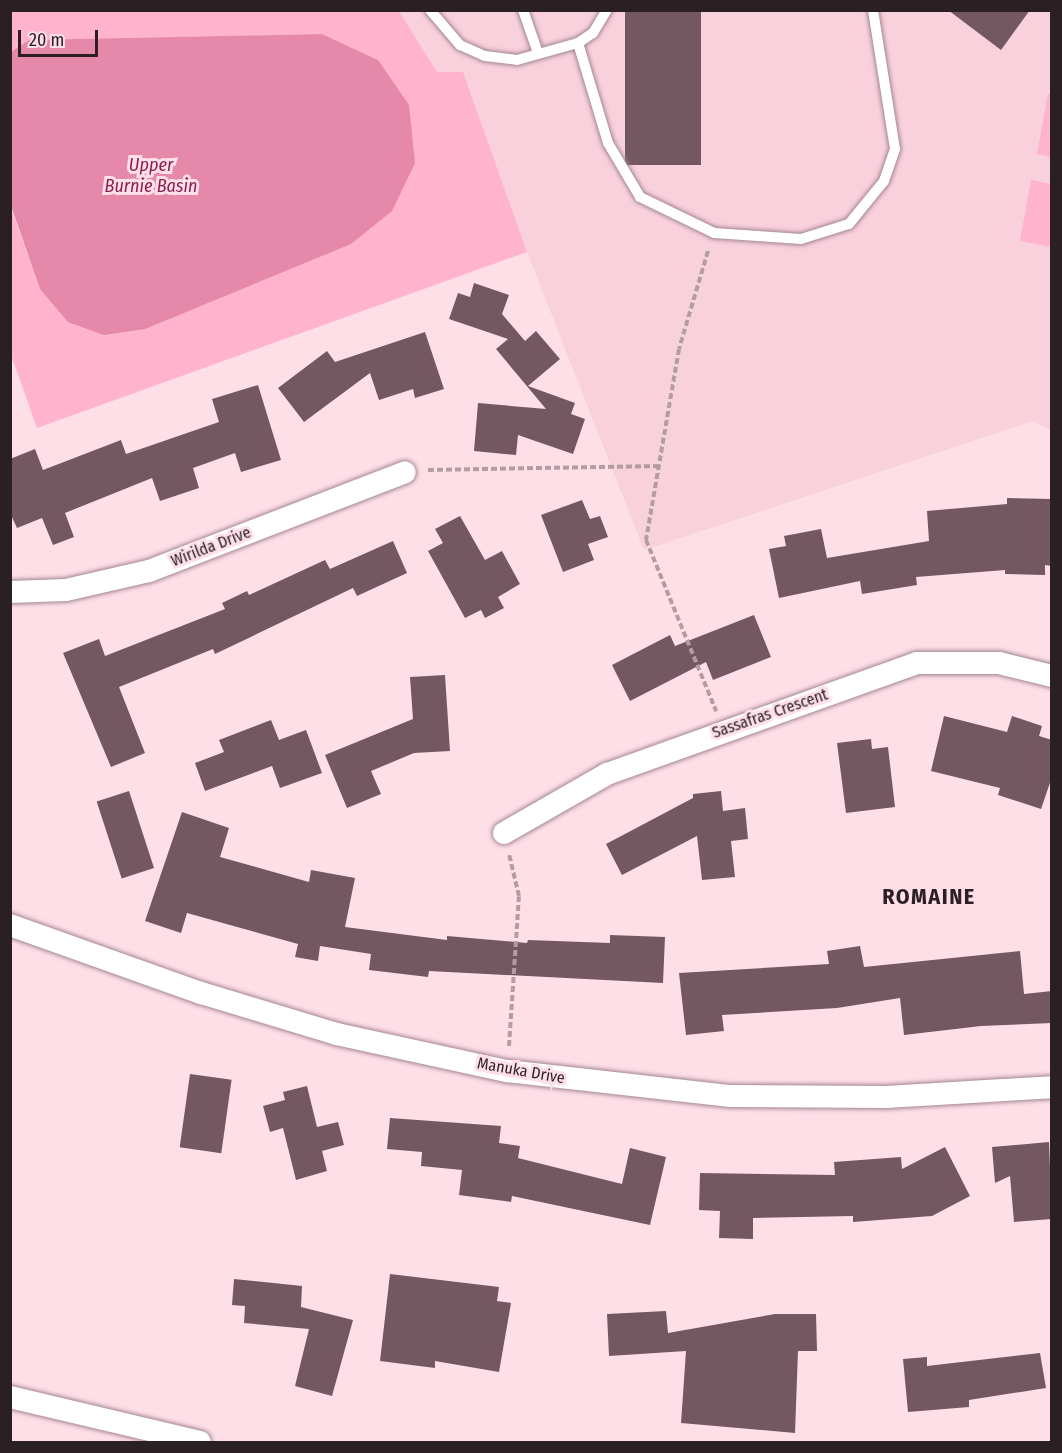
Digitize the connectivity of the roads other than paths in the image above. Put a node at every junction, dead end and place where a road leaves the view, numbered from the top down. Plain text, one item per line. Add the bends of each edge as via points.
1 (430, 10) edge
2 (524, 10) edge
3 (607, 10) edge
4 (873, 10) edge
5 (578, 43) junction
6 (538, 53) junction
7 (405, 472) road end
8 (10, 592) edge
9 (1052, 676) edge
10 (504, 833) road end
11 (10, 925) edge
12 (1052, 1087) edge
13 (10, 1397) edge
14 (200, 1443) edge

1 - 6 lane via 460,45 485,56 517,60
2 - 6 lane
3 - 5 lane via 593,33
4 - 5 lane via 895,149 884,181 849,224 801,239 714,233 640,197 608,143
5 - 6 lane
7 - 8 street, Wirilda Drive via 149,570 66,590
9 - 10 street, Sassafras Crescent via 999,663 917,663 723,729 607,774
11 - 12 street, Manuka Drive via 190,989 337,1034 507,1071 731,1096 886,1096
13 - 14 street

